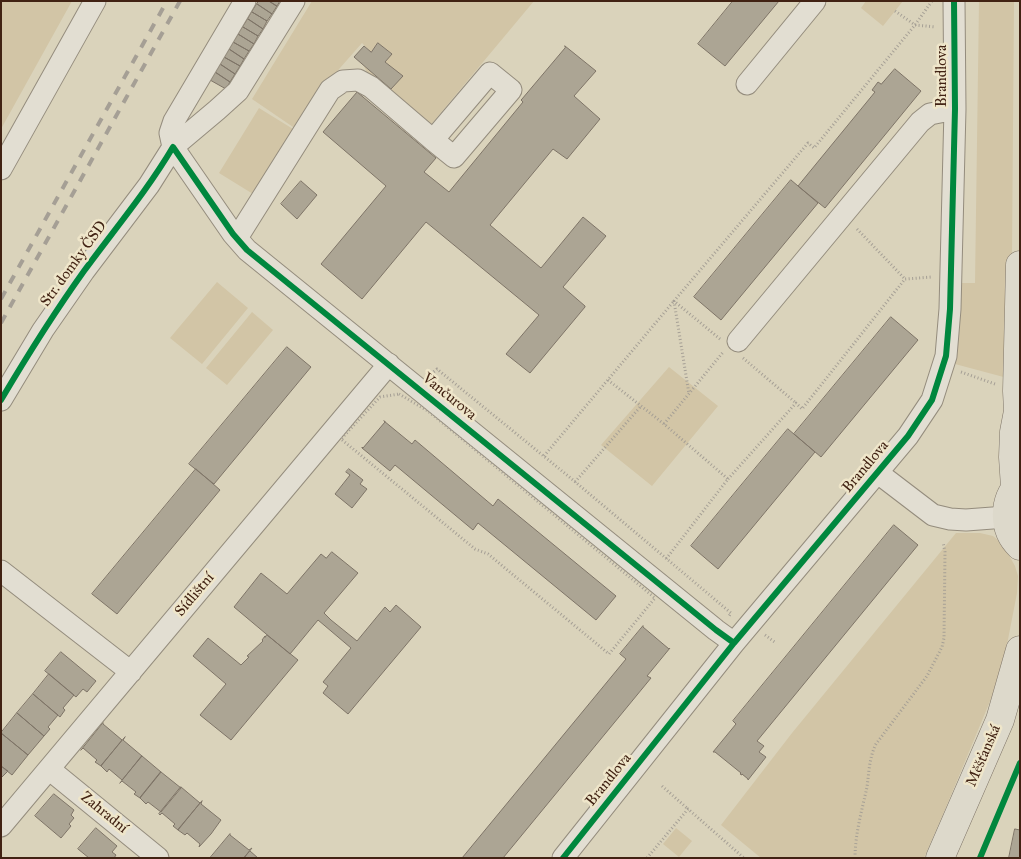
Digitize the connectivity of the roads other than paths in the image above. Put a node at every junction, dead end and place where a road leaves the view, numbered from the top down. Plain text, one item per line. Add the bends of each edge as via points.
1 (95, 1) edge
2 (245, 1) edge
3 (294, 1) edge
4 (816, 1) edge
5 (954, 1) edge
6 (747, 84) dead end
7 (955, 109) junction
8 (434, 140) dead end
9 (173, 147) junction
10 (1, 168) edge
11 (237, 238) junction
12 (1020, 265) edge
13 (732, 345) road end
14 (389, 364) junction
15 (1, 400) edge
16 (1019, 413) edge
17 (878, 473) junction
18 (1018, 485) edge
19 (1006, 517) junction
20 (1020, 546) edge
21 (1, 570) edge
22 (734, 643) junction
23 (1020, 650) edge
24 (131, 672) junction
25 (49, 769) junction
26 (1, 826) edge
27 (158, 858) edge
28 (563, 858) edge
29 (940, 858) edge

1 - 10 street
2 - 9 street via 174,121 170,133
3 - 9 street via 238,91
4 - 6 street
5 - 7 street, Brandlova
7 - 13 street, Brandlova via 930,114 920,122
7 - 17 street, Brandlova via 946,356 932,400
8 - 11 street via 371,87 358,80 343,81 330,90
9 - 11 street, Vančurova
9 - 15 street, Str. domky ČSD via 52,318
11 - 14 street, Vančurova via 247,250
12 - 16 main road
14 - 22 street, Vančurova via 411,392
14 - 24 street, Sídlištní
16 - 18 main road via 1013,457
17 - 19 street, Brandlova via 933,515 950,520
17 - 22 street, Brandlova
18 - 19 main road via 1010,497
19 - 20 main road via 1009,530
21 - 24 street
22 - 28 street, Brandlova
23 - 29 main road, Měšťanská via 1000,720
24 - 25 street, Sídlištní
25 - 26 street, Sídlištní
25 - 27 street, Zahradní

